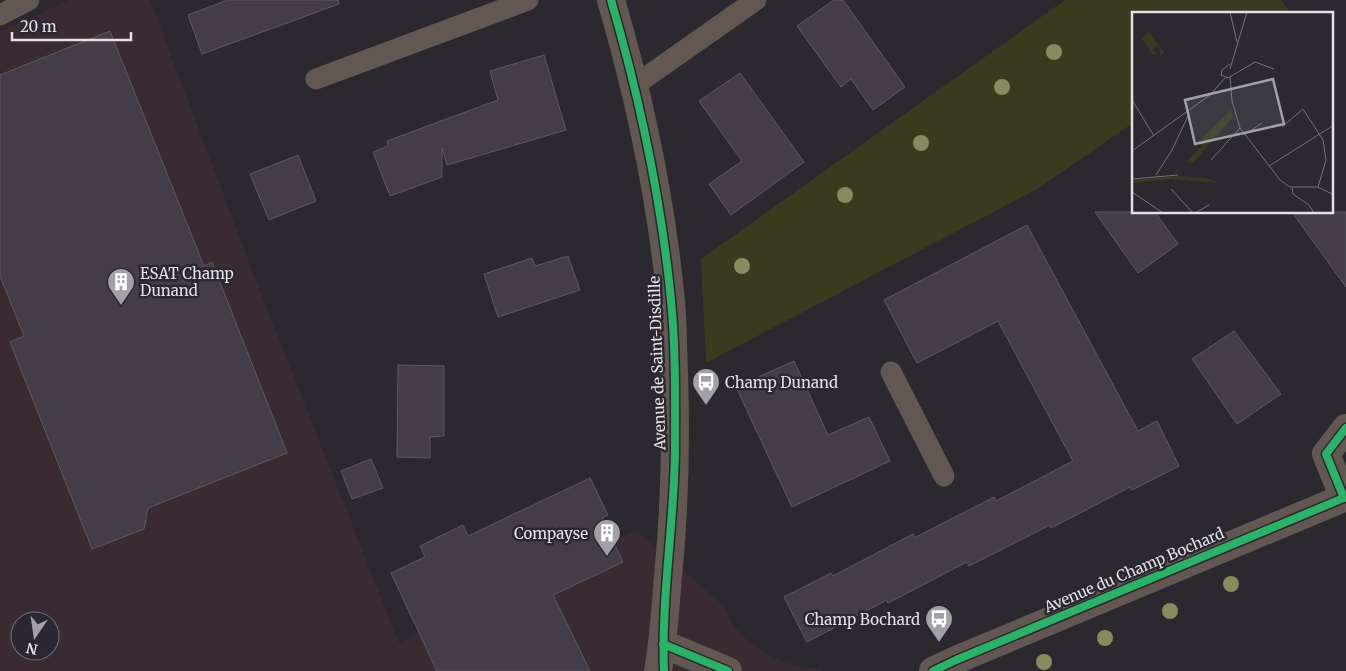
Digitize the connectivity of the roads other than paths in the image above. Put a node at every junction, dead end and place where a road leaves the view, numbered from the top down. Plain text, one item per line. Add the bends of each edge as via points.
1 (29, 0) edge
2 (528, 0) edge
3 (612, 0) edge
4 (756, 0) edge
5 (0, 15) edge
6 (316, 79) dead end
7 (635, 85) junction
8 (891, 372) dead end
9 (1346, 428) edge
10 (944, 476) dead end
11 (1345, 497) edge
12 (663, 644) junction
13 (658, 671) edge
14 (664, 671) edge
15 (728, 671) edge
16 (933, 671) edge

1 - 5 lane
2 - 6 lane
3 - 7 street, Avenue de Saint-Disdille
4 - 7 lane
7 - 12 street, Avenue de Saint-Disdille via 660,212 673,337 674,498
8 - 10 lane
9 - 11 street via 1326,454
11 - 16 street, Avenue du Champ Bochard
12 - 13 street, Avenue de Saint-Disdille
12 - 14 street
12 - 15 street

